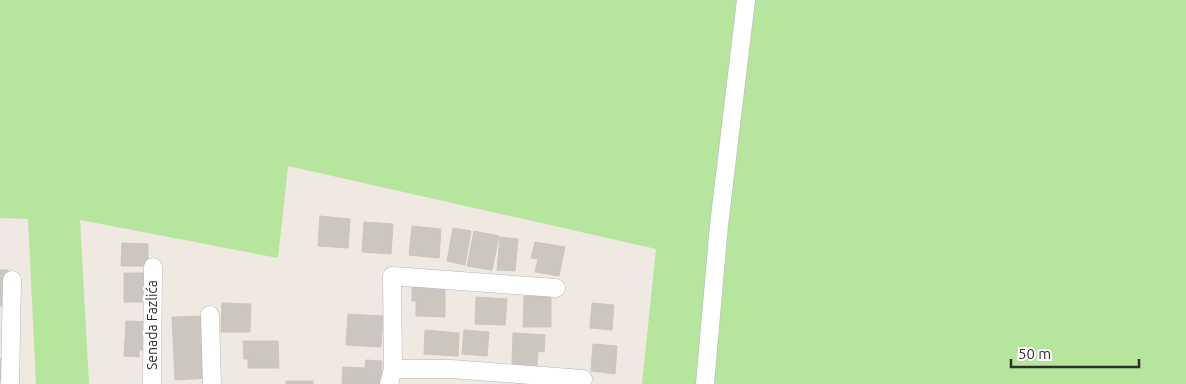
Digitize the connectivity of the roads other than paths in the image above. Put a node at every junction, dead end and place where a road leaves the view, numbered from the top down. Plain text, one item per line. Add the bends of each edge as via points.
1 (746, 0) edge
2 (153, 266) dead end
3 (12, 280) dead end
4 (556, 288) dead end
5 (210, 316) dead end
6 (391, 377) edge
7 (583, 379) dead end
8 (10, 384) edge
9 (152, 384) edge
10 (212, 384) edge
11 (705, 384) edge

1 - 11 street via 719,226
2 - 9 street, Senada Fazlića
3 - 8 street
4 - 6 street via 392,276
5 - 10 street
6 - 7 street via 451,369

